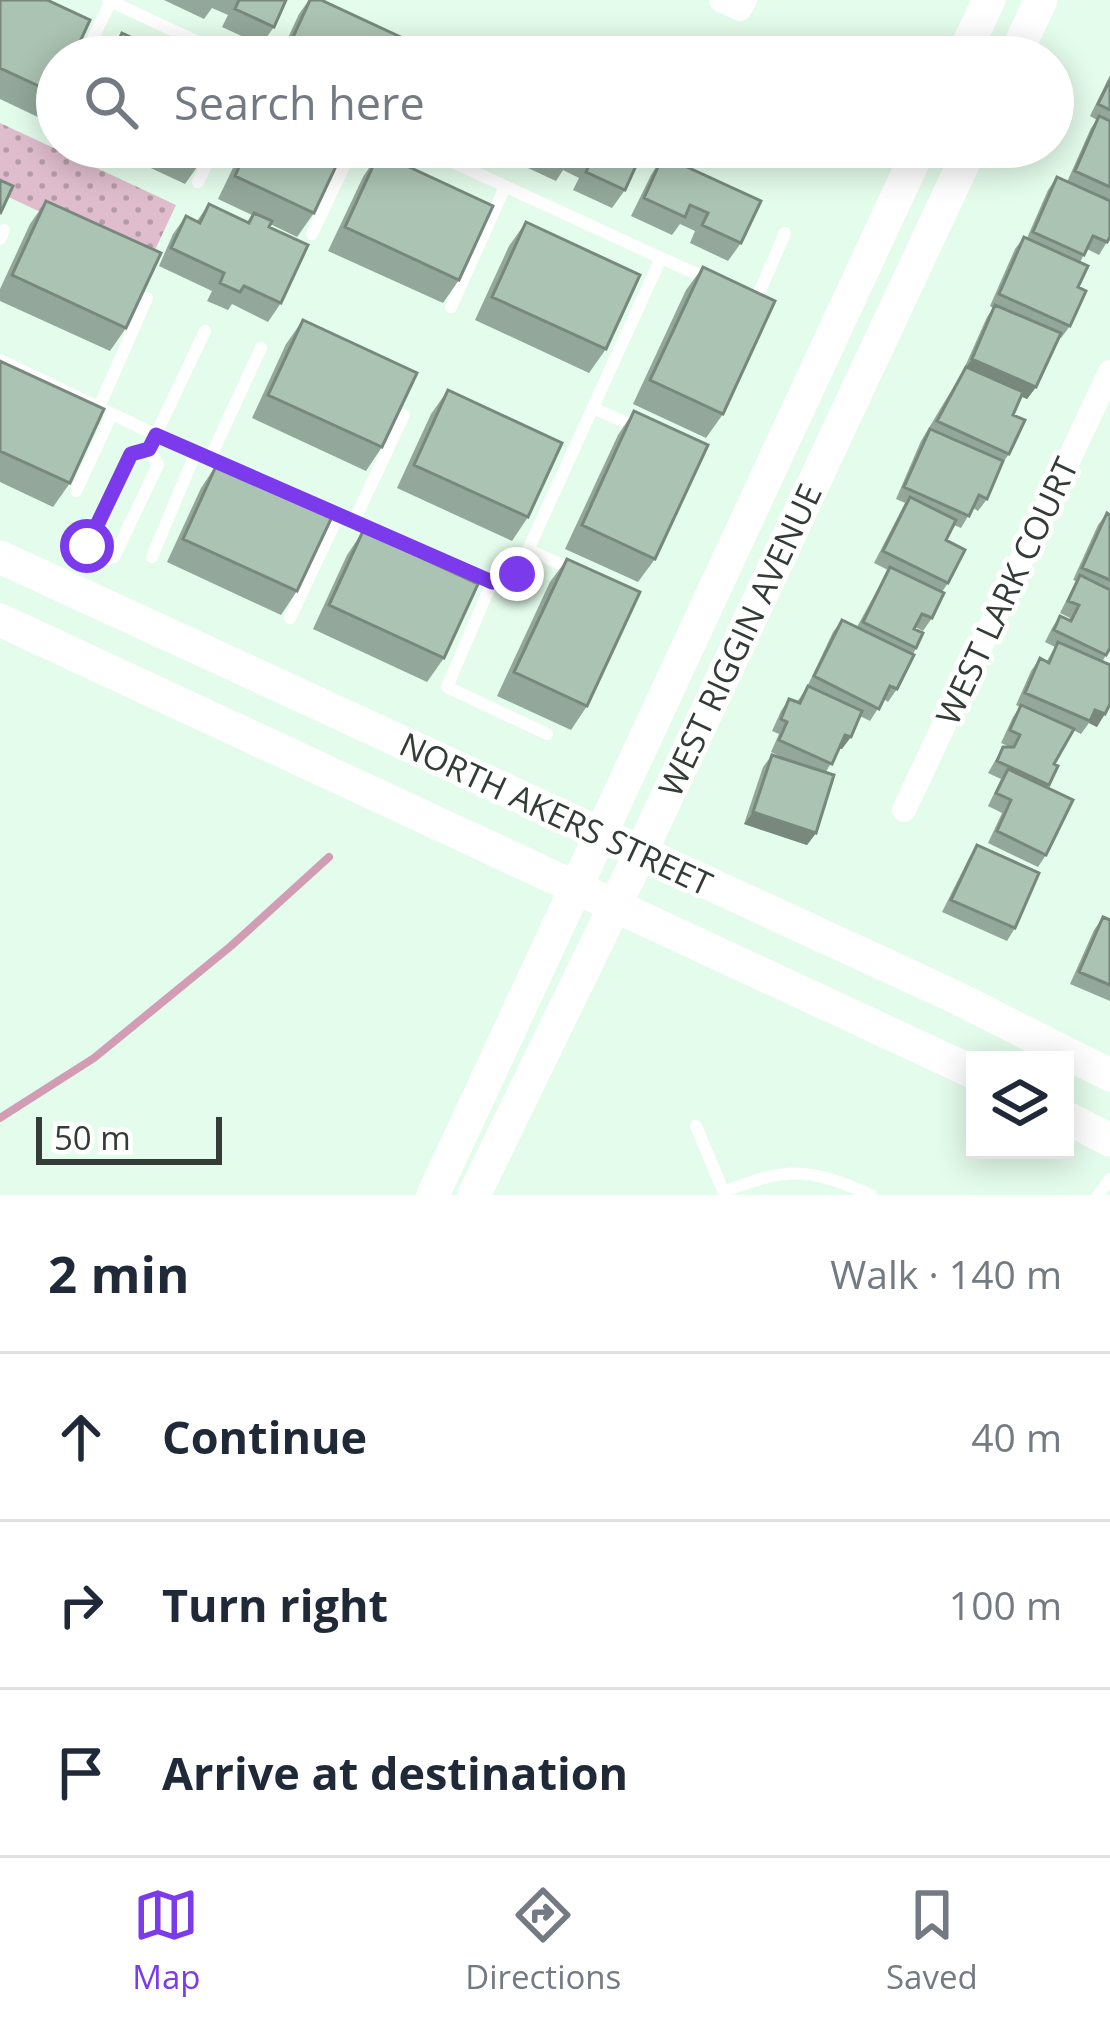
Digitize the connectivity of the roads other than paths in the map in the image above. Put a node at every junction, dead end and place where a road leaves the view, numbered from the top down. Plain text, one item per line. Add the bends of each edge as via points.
1 (989, 0) edge
2 (1041, 0) edge
3 (110, 1) edge
4 (94, 36) edge
5 (185, 36) edge
6 (972, 36) edge
7 (1024, 36) edge
8 (204, 168) edge
9 (343, 168) edge
10 (464, 168) edge
11 (910, 168) edge
12 (961, 168) edge
13 (198, 182) edge
14 (506, 188) junction
15 (785, 233) dead end
16 (312, 234) edge
17 (662, 258) junction
18 (718, 283) edge
19 (737, 292) edge
20 (147, 298) edge
21 (451, 307) dead end
22 (205, 331) dead end
23 (261, 348) dead end
24 (0, 360) edge
25 (1110, 372) edge
26 (99, 407) junction
27 (593, 409) junction
28 (112, 414) junction
29 (404, 415) edge
30 (651, 434) edge
31 (156, 435) junction
32 (149, 449) junction
33 (203, 455) junction
34 (76, 491) edge
35 (108, 502) junction
36 (339, 514) junction
37 (134, 515) junction
38 (354, 521) junction
39 (530, 550) junction
40 (0, 556) edge
41 (152, 557) dead end
42 (97, 562) junction
43 (584, 574) edge
44 (492, 582) junction
45 (82, 595) junction
46 (290, 618) dead end
47 (0, 620) edge
48 (547, 734) dead end
49 (904, 810) dead end
50 (600, 834) junction
51 (641, 852) junction
52 (575, 885) junction
53 (614, 906) junction
54 (966, 1069) edge
55 (1110, 1075) edge
56 (1074, 1122) edge
57 (696, 1126) dead end
58 (1110, 1140) edge
59 (1110, 1179) edge
60 (724, 1194) edge
61 (433, 1195) edge
62 (474, 1195) edge
63 (871, 1195) edge
64 (1098, 1195) edge

1 - 6 main road
2 - 7 main road
3 - 4 lane
3 - 5 lane
8 - 13 lane
9 - 16 lane
10 - 14 lane
11 - 50 main road, WEST RIGGIN AVENUE
12 - 51 main road, WEST RIGGIN AVENUE
14 - 17 lane
14 - 21 lane
15 - 19 lane via 756,300
17 - 18 lane
17 - 27 lane
20 - 26 lane
22 - 31 lane
23 - 33 lane
24 - 26 lane
25 - 49 street, WEST LARK COURT
26 - 28 lane
27 - 30 lane
27 - 39 lane
28 - 31 lane
28 - 34 lane
29 - 38 lane
31 - 32 lane
31 - 33 lane
32 - 35 lane via 131,454
32 - 37 lane via 158,465
33 - 36 lane
33 - 41 lane
35 - 37 lane
35 - 42 lane via 87,546
36 - 38 lane
36 - 46 lane
37 - 42 lane via 114,557
38 - 44 lane
39 - 43 lane
39 - 44 lane via 517,574
40 - 45 main road, NORTH AKERS STREET
42 - 45 lane
44 - 48 lane via 447,687
45 - 50 main road, NORTH AKERS STREET
47 - 52 main road, NORTH AKERS STREET
50 - 51 main road, NORTH AKERS STREET
50 - 52 main road, WEST RIGGIN AVENUE
51 - 53 main road, WEST RIGGIN AVENUE
51 - 55 main road, NORTH AKERS STREET
52 - 53 main road, NORTH AKERS STREET
52 - 61 main road, WEST RIGGIN AVENUE
53 - 54 main road, NORTH AKERS STREET
53 - 62 main road, WEST RIGGIN AVENUE
56 - 58 main road
57 - 60 lane
59 - 64 lane
60 - 63 lane via 780,1172 809,1172

